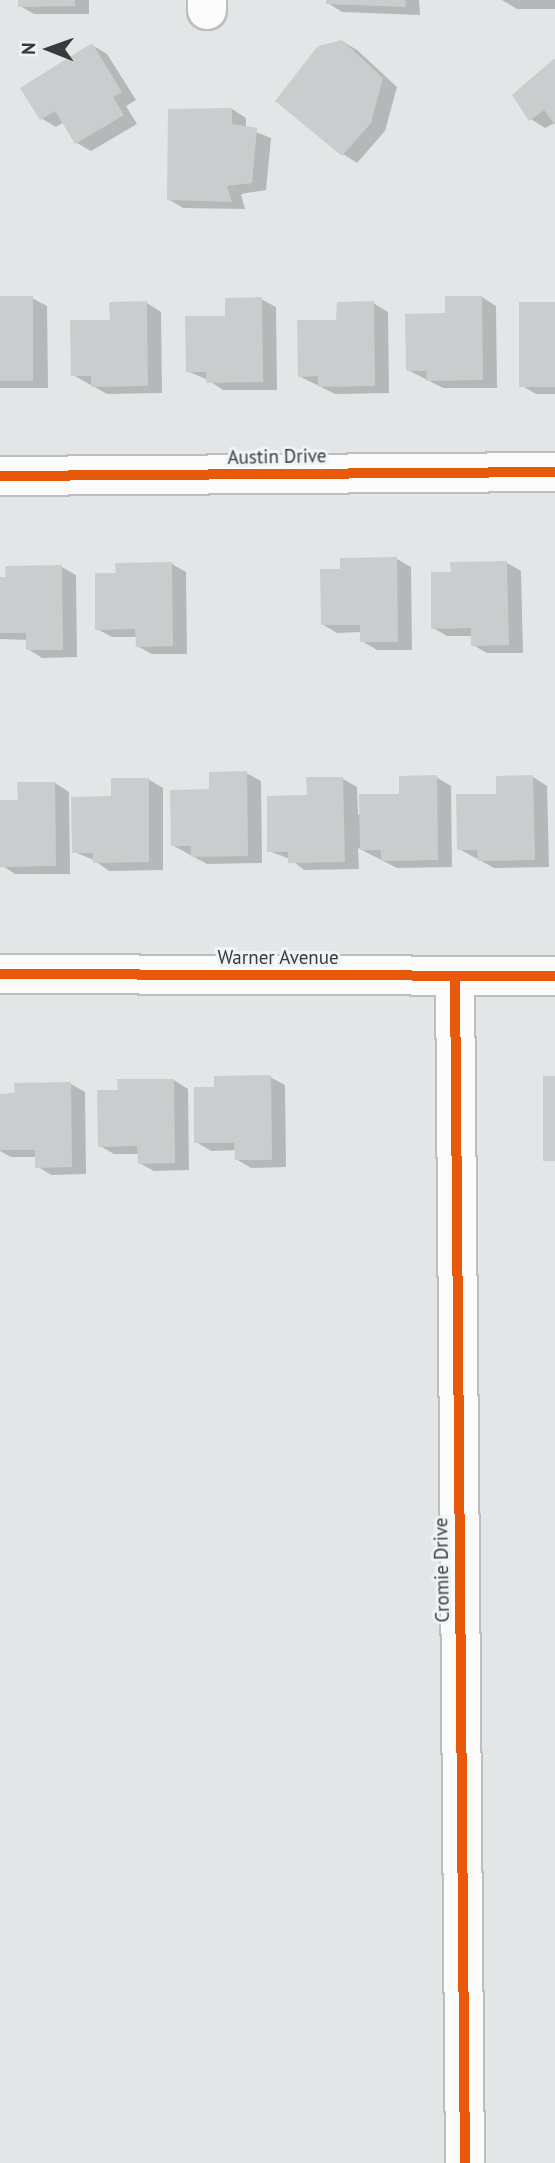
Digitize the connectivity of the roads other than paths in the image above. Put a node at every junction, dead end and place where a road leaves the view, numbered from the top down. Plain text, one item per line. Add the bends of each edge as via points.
1 (555, 472) edge
2 (0, 476) edge
3 (0, 974) edge
4 (455, 976) junction
5 (555, 976) edge
6 (465, 2163) edge

1 - 2 street, Austin Drive
3 - 4 street, Warner Avenue
4 - 5 street, Warner Avenue
4 - 6 street, Cromie Drive

